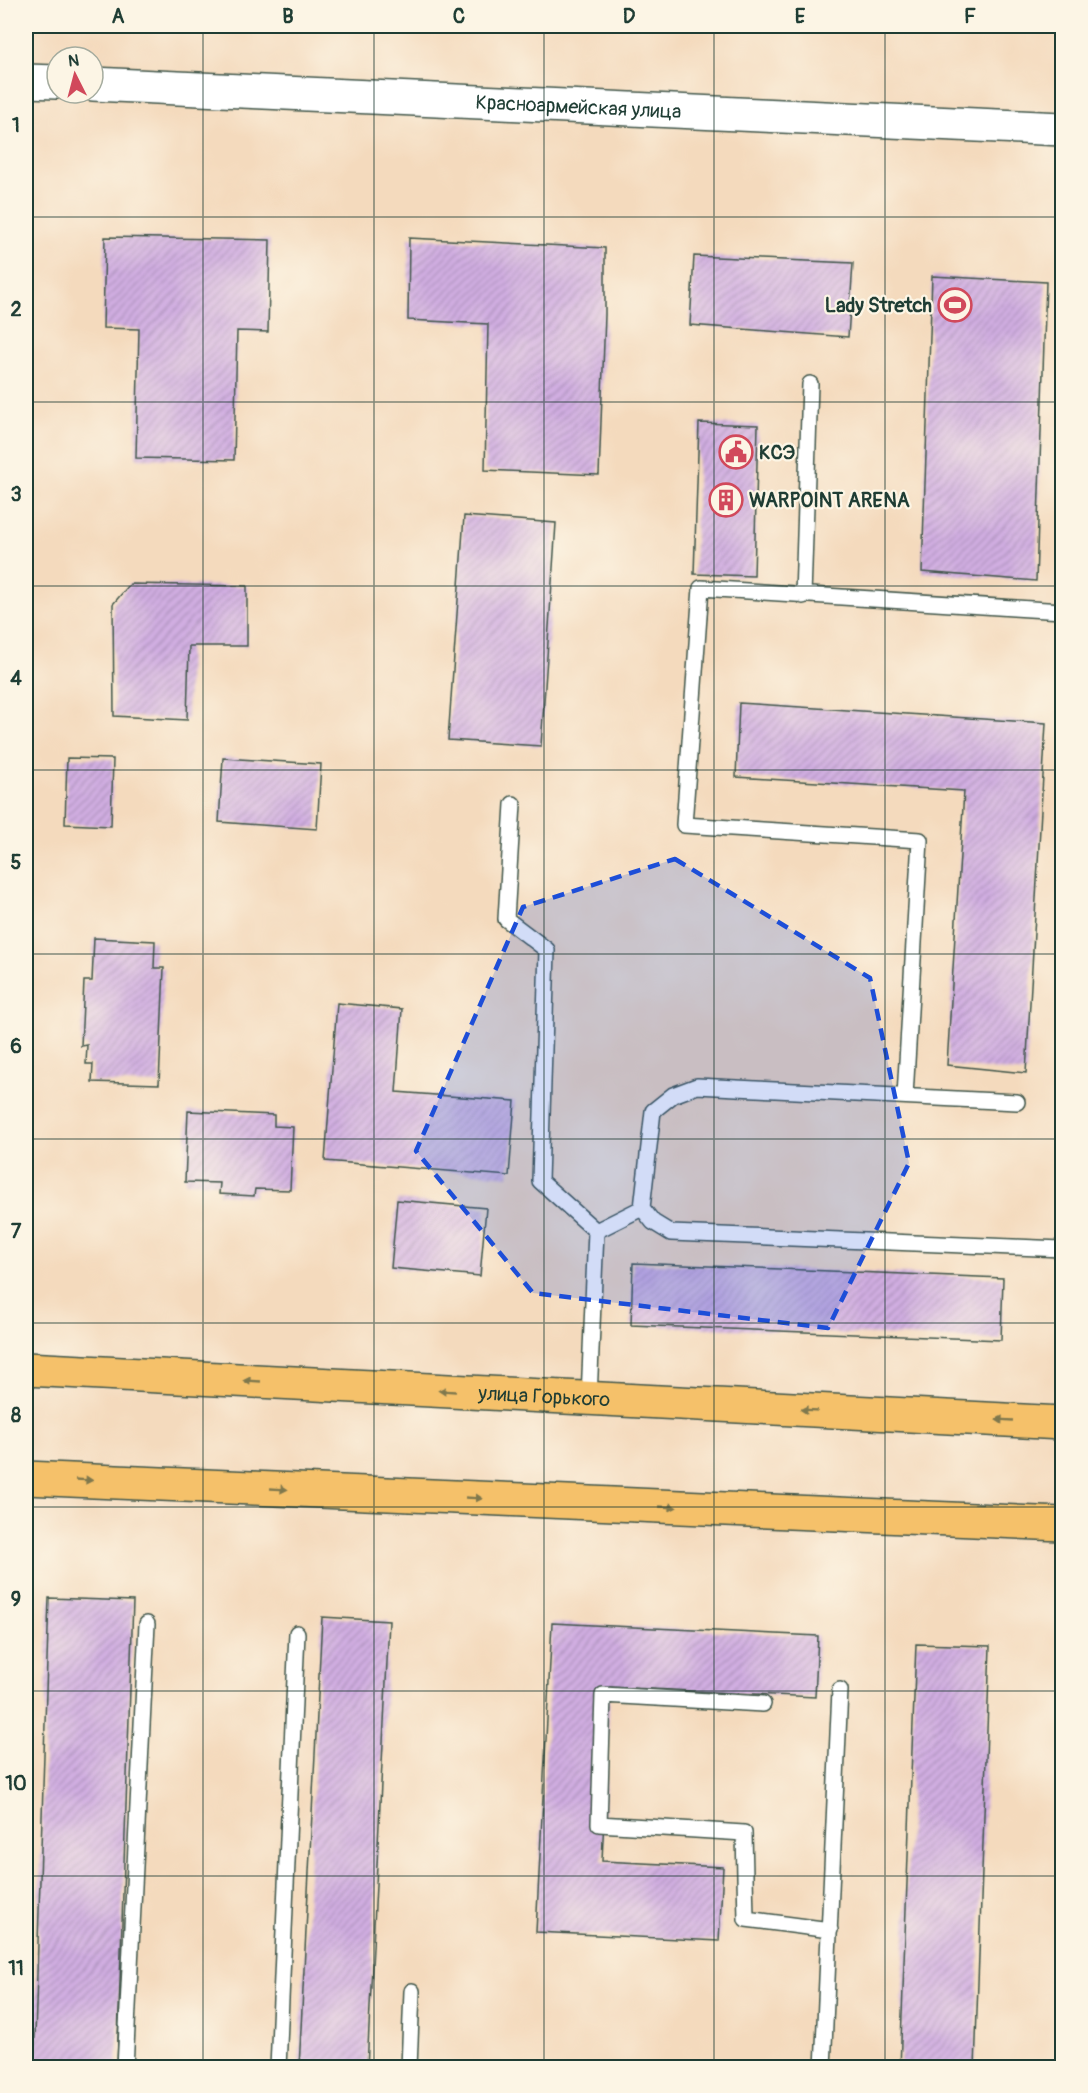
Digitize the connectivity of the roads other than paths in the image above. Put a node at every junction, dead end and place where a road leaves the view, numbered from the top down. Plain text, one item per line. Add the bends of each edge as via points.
1 (26, 81) edge
2 (45, 82) edge
3 (105, 85) edge
4 (1062, 129) edge
5 (810, 384) dead end
6 (803, 596) junction
7 (1062, 611) edge
8 (513, 804) dead end
9 (905, 1096) junction
10 (1017, 1102) dead end
11 (642, 1208) junction
12 (596, 1231) junction
13 (1062, 1249) edge
14 (26, 1369) edge
15 (589, 1398) junction
16 (1062, 1423) edge
17 (26, 1478) edge
18 (1062, 1524) edge
19 (147, 1624) dead end
20 (297, 1633) dead end
21 (840, 1690) dead end
22 (762, 1704) dead end
23 (830, 1930) junction
24 (412, 1991) dead end
25 (125, 2067) edge
26 (278, 2067) edge
27 (409, 2067) edge
28 (824, 2067) edge

1 - 2 street
3 - 4 street, Красноармейская улица
5 - 6 lane
6 - 7 lane
6 - 9 lane via 700,588 684,825 920,840
8 - 12 lane via 506,919 548,950 540,1181
9 - 10 lane
9 - 11 lane via 697,1086 673,1095 653,1111
11 - 12 lane
11 - 13 lane via 653,1222 671,1233
12 - 15 lane
15 -> 14 main road, улица Горького
16 -> 15 main road, улица Горького
17 -> 18 main road
19 - 25 lane
20 - 26 lane
21 - 23 lane
22 - 23 lane via 603,1695 599,1824 744,1833 746,1919
23 - 28 lane
24 - 27 lane

